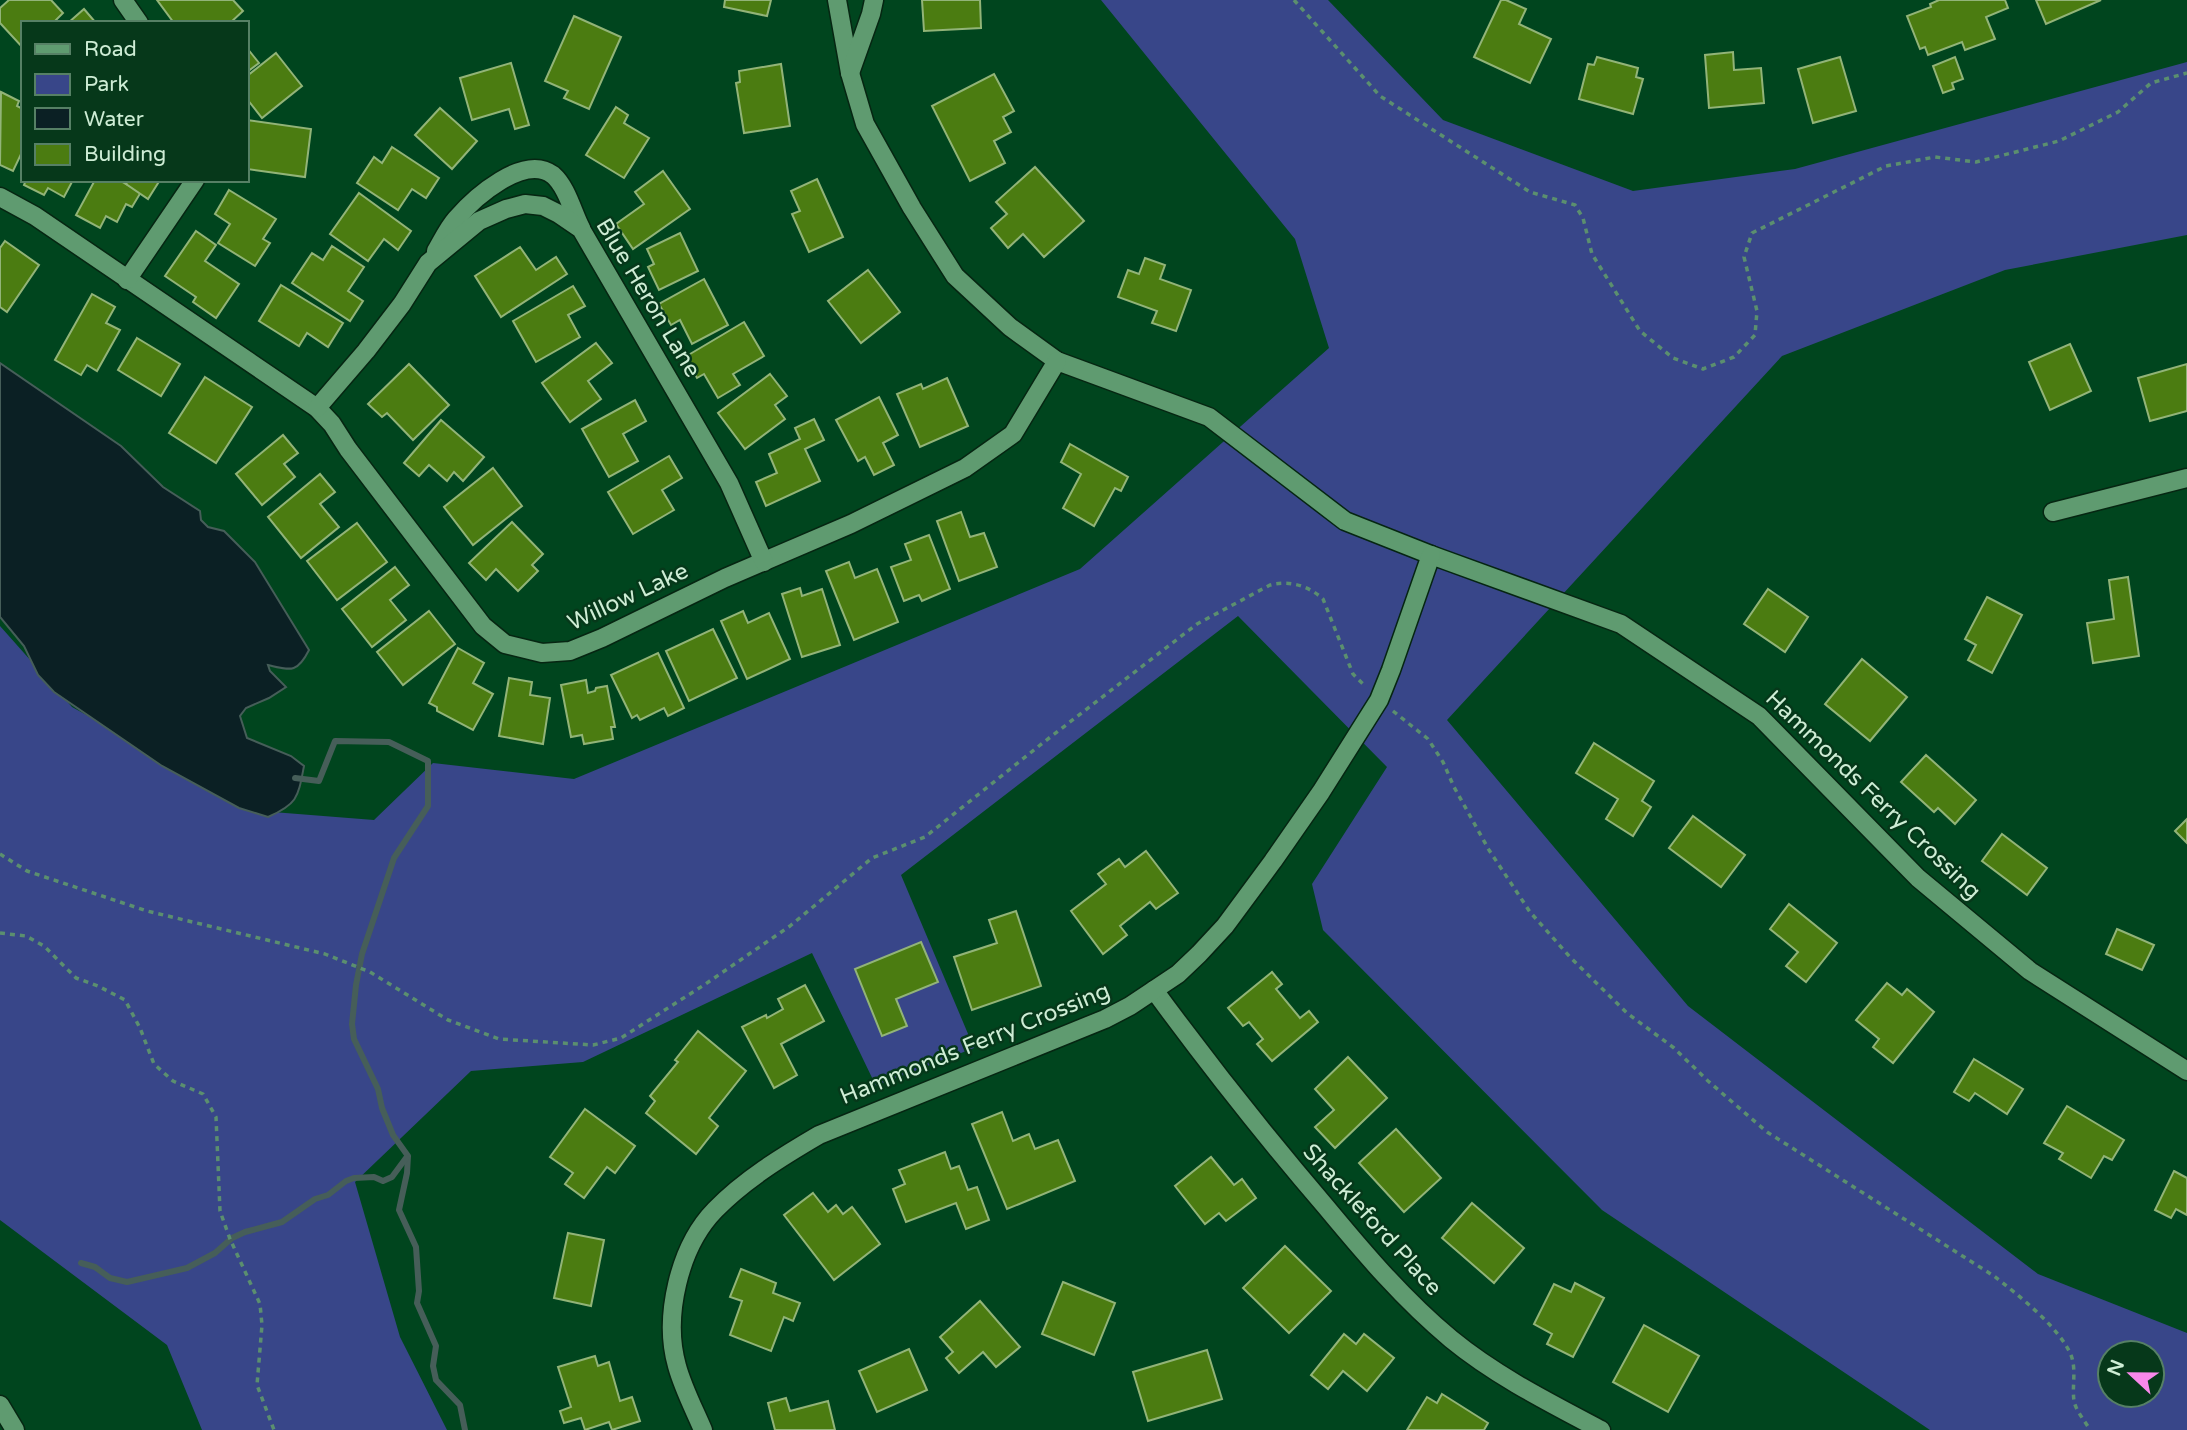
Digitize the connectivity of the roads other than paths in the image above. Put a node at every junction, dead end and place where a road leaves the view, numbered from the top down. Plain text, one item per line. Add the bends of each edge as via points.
1 (123, 0) edge
2 (837, 0) edge
3 (874, 0) edge
4 (138, 21) edge
5 (850, 73) junction
6 (194, 182) edge
7 (0, 197) edge
8 (581, 229) junction
9 (428, 263) junction
10 (127, 280) junction
11 (1057, 361) junction
12 (317, 408) junction
13 (2187, 478) edge
14 (2053, 512) dead end
15 (1431, 555) junction
16 (764, 562) junction
17 (1154, 990) junction
18 (2187, 1070) edge
19 (0, 1405) edge
20 (15, 1430) edge
21 (703, 1430) edge
22 (1601, 1430) edge

1 - 4 street
2 - 5 street, Hammonds Ferry Crossing
3 - 5 street
5 - 11 street, Hammonds Ferry Crossing via 865,124 955,275 1010,327
6 - 10 street
7 - 10 street, Willow Lake
8 - 9 street, Blue Heron Lane via 543,206 525,204 479,221
8 - 9 street via 553,176 540,169 525,169 480,194 455,220
8 - 16 street, Blue Heron Lane via 729,483
9 - 12 street, Blue Heron Lane via 366,351
10 - 12 street, Willow Lake
11 - 15 street, Hammonds Ferry Crossing via 1209,417 1345,521
11 - 16 street, Willow Lake via 1013,434 965,468
12 - 16 street, Willow Lake via 483,626 505,643 542,653 570,651
13 - 14 street
15 - 17 street, Hammonds Ferry Crossing via 1379,699 1314,802 1225,926 1178,974
15 - 18 street, Hammonds Ferry Crossing via 1621,624 1759,716 1918,878 2020,963
17 - 21 street, Hammonds Ferry Crossing via 1095,1024 819,1135 786,1154 713,1212 687,1256 673,1311 676,1365
17 - 22 street, Shackleford Place via 1263,1133 1404,1296 1475,1358
19 - 20 street

